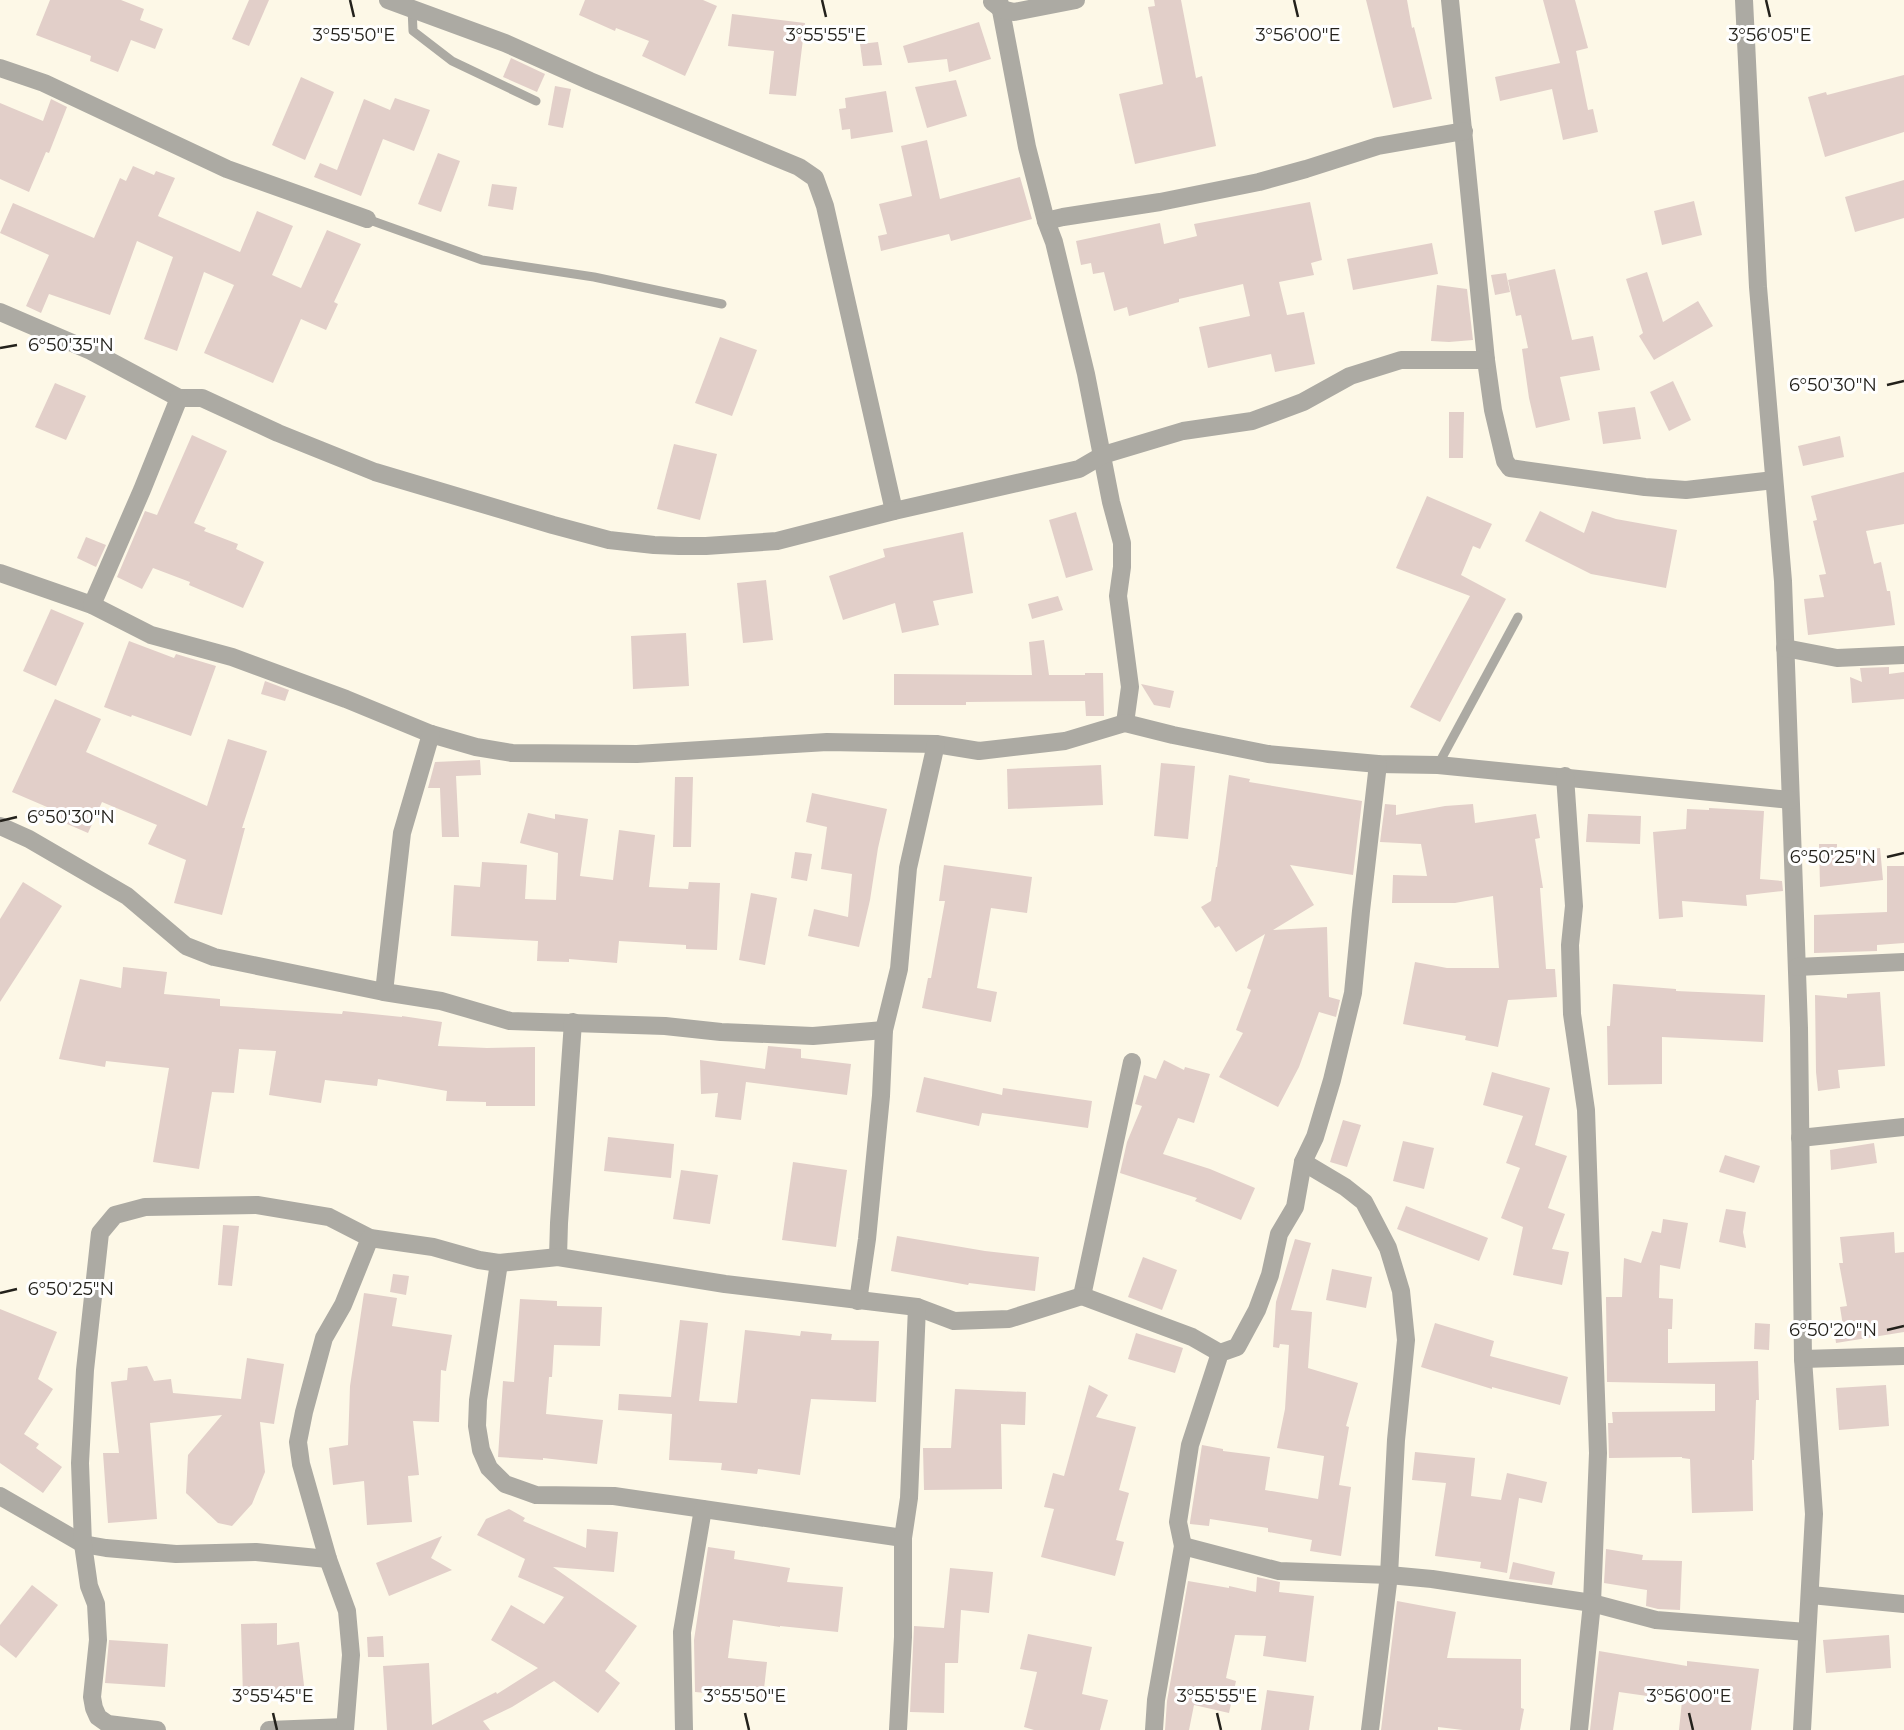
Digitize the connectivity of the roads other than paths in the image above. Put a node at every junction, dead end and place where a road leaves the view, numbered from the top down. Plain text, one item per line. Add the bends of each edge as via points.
1 (388, 0) edge
2 (1076, 0) edge
3 (1450, 0) edge
4 (1744, 0) edge
5 (997, 3) edge
6 (412, 8) junction
7 (0, 68) edge
8 (536, 101) dead end
9 (1464, 131) junction
10 (367, 219) joint
11 (1046, 221) junction
12 (722, 304) dead end
13 (0, 312) edge
14 (1486, 360) junction
15 (179, 398) junction
16 (1103, 455) junction
17 (1774, 480) junction
18 (894, 511) junction
19 (0, 573) edge
20 (92, 605) junction
21 (1518, 617) dead end
22 (1785, 648) junction
23 (1904, 655) edge
24 (1125, 723) junction
25 (431, 734) junction
26 (936, 744) junction
27 (1378, 764) junction
28 (1438, 765) junction
29 (1565, 776) junction
30 (1790, 800) junction
31 (0, 826) edge
32 (1904, 962) edge
33 (1797, 967) junction
34 (384, 992) junction
35 (573, 1023) junction
36 (884, 1030) junction
37 (1132, 1062) dead end
38 (1904, 1127) edge
39 (1800, 1138) junction
40 (1303, 1162) junction
41 (370, 1238) junction
42 (558, 1257) junction
43 (499, 1263) junction
44 (1082, 1296) junction
45 (858, 1301) junction
46 (916, 1307) junction
47 (1220, 1353) junction
48 (1904, 1356) edge
49 (1803, 1359) junction
50 (0, 1496) edge
51 (703, 1509) junction
52 (903, 1538) junction
53 (83, 1544) junction
54 (1182, 1546) junction
55 (328, 1559) junction
56 (1389, 1575) junction
57 (1811, 1595) junction
58 (1592, 1603) junction
59 (1904, 1604) edge
60 (1807, 1632) junction
61 (98, 1723) edge
62 (345, 1729) edge
63 (157, 1730) edge
64 (269, 1730) edge
65 (684, 1730) edge
66 (898, 1730) edge
67 (1154, 1730) edge
68 (1370, 1730) edge
69 (1579, 1730) edge
70 (1802, 1730) edge

1 - 6 street
2 - 5 street via 1014,12
3 - 9 street
4 - 17 street via 1758,287
5 - 11 street
6 - 8 lane via 413,31 452,61
6 - 18 street via 799,167 815,178
7 - 10 street via 44,83 227,169
9 - 11 street via 1378,146 1259,182
9 - 14 street
10 - 12 lane via 482,260
11 - 16 street
13 - 15 street via 91,351
14 - 16 street via 1401,359 1350,376 1304,402 1252,421 1183,432
14 - 17 street via 1501,450 1510,468 1686,490
15 - 18 street via 202,398 375,472 609,540 706,546 776,541
15 - 20 street
16 - 18 street via 1079,469
16 - 24 street via 1122,543 1118,596 1130,687
17 - 22 street
19 - 20 street
20 - 25 street via 151,635 232,657
21 - 28 lane
22 - 23 street via 1836,658
22 - 30 street
24 - 26 street via 1065,741 978,751
24 - 27 street via 1268,754
25 - 26 street via 476,747 545,754 637,754 827,742
25 - 34 street via 402,833
26 - 36 street via 908,868 899,969
27 - 28 street
27 - 40 street via 1353,993 1318,1126
28 - 29 street
29 - 30 street
29 - 58 street via 1574,906 1572,1014 1586,1110 1598,1453
30 - 33 street
31 - 34 street via 128,896 186,946 214,957
32 - 33 street
33 - 39 street
34 - 35 street via 441,1001 510,1021
35 - 36 street via 813,1036
35 - 42 street
36 - 45 street
37 - 44 street
38 - 39 street
39 - 49 street
40 - 47 street via 1295,1208 1279,1234 1257,1310 1237,1347
40 - 56 street via 1363,1202 1388,1248 1401,1291 1406,1340
41 - 43 street
41 - 53 street via 329,1217 257,1205 145,1207 115,1215 100,1233 85,1370 80,1464
41 - 55 street via 324,1338 298,1442
42 - 43 street
42 - 45 street
43 - 51 street via 477,1413 481,1450 489,1468 505,1483 536,1495 614,1496
44 - 46 street via 1009,1319 954,1321
44 - 47 street via 1192,1337
45 - 46 street
46 - 52 street via 909,1498
47 - 54 street via 1190,1445 1178,1521
48 - 49 street
49 - 57 street via 1814,1514
50 - 53 street
51 - 52 street
51 - 65 street via 682,1632
52 - 66 street
53 - 55 street via 176,1554 256,1552
53 - 61 street via 96,1604 98,1640 92,1697
54 - 56 street via 1279,1570
54 - 67 street
55 - 62 street via 347,1611 351,1656
56 - 58 street
56 - 68 street
57 - 59 street
57 - 60 street
58 - 60 street via 1656,1620
58 - 69 street
60 - 70 street
61 - 63 street
62 - 64 street

